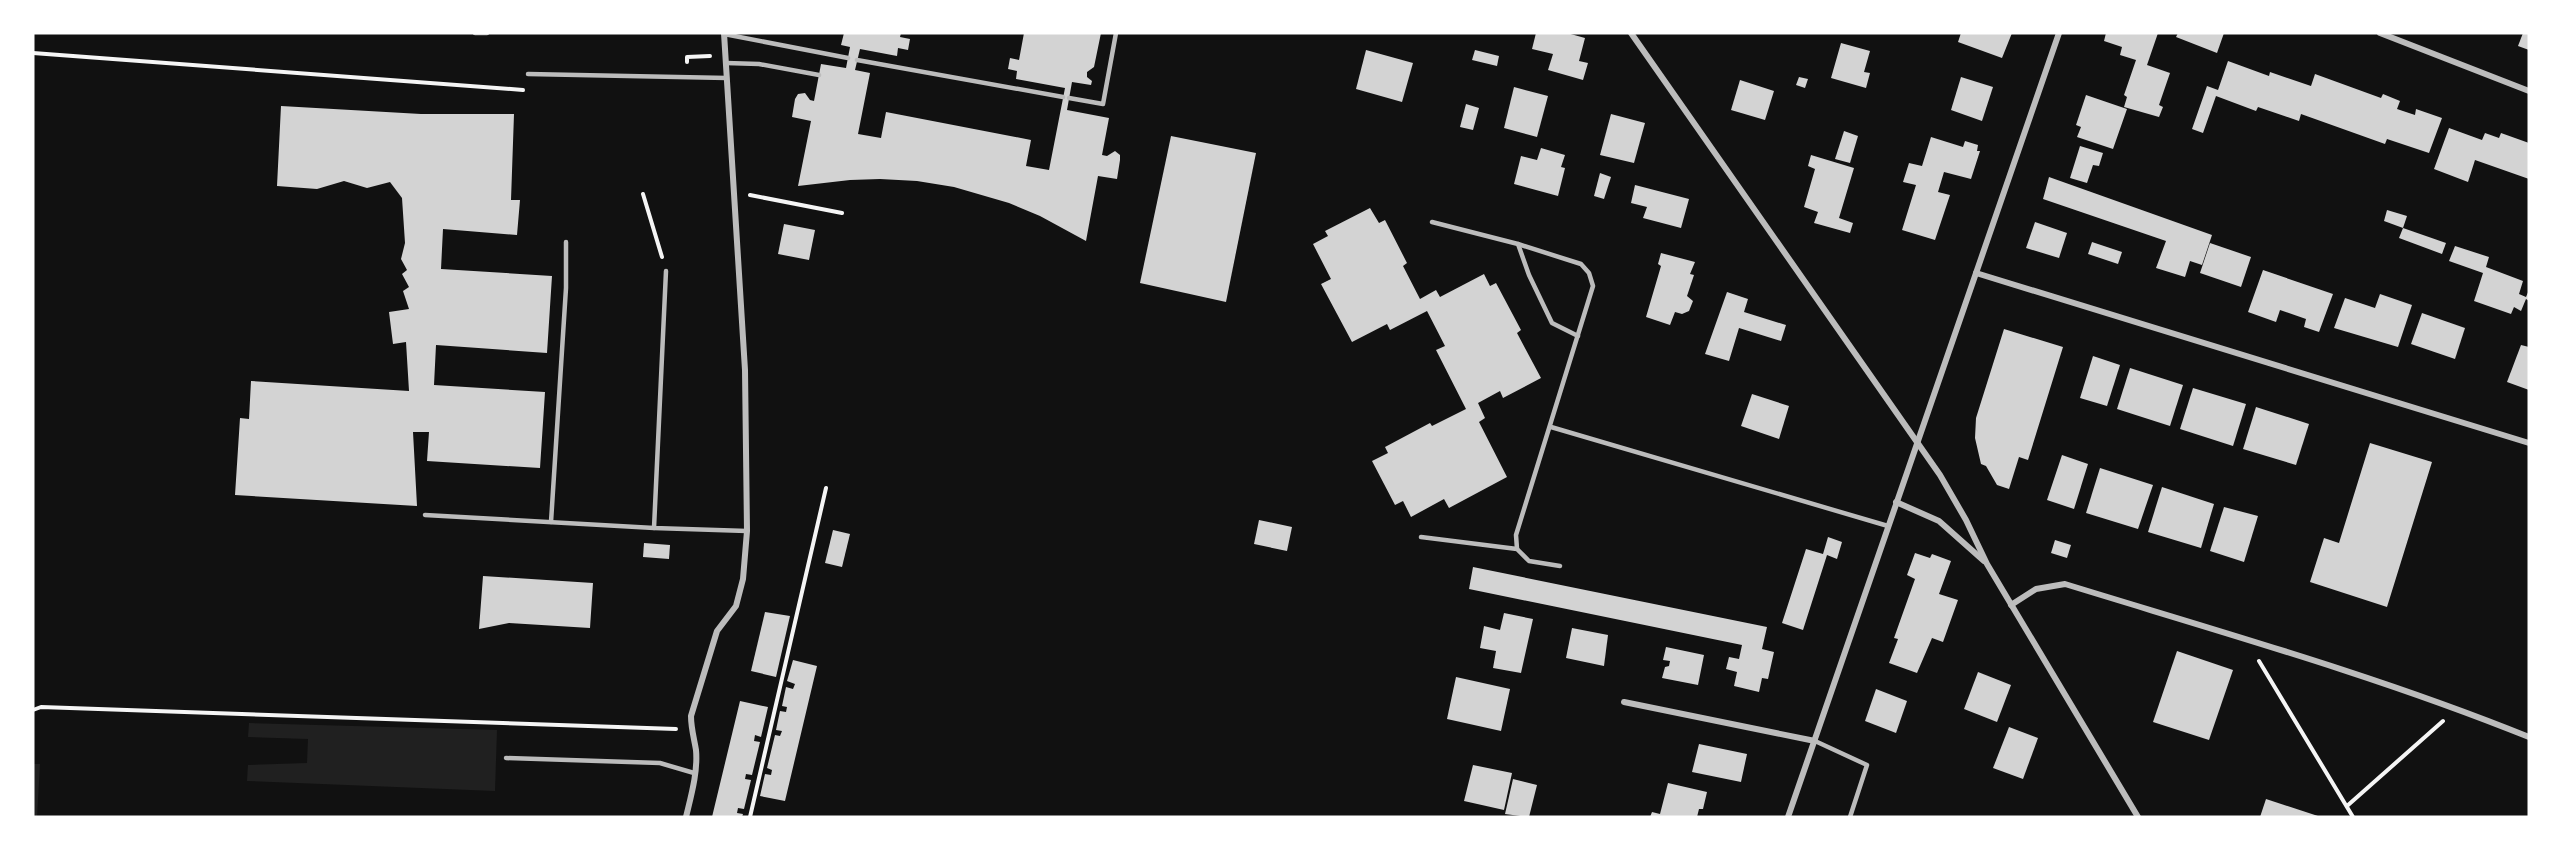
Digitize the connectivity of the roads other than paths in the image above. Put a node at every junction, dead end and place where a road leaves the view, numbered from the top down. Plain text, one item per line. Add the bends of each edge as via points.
1 (475, 33) edge
2 (487, 33) edge
3 (724, 33) edge
4 (1116, 33) edge
5 (1631, 33) edge
6 (2059, 33) edge
7 (2380, 33) edge
8 (848, 58) dead end
9 (857, 60) dead end
10 (726, 63) junction
11 (528, 74) dead end
12 (819, 75) dead end
13 (727, 78) junction
14 (2529, 91) edge
15 (1063, 97) dead end
16 (1070, 98) dead end
17 (1431, 222) dead end
18 (566, 242) dead end
19 (1518, 244) junction
20 (666, 271) road end
21 (1976, 273) junction
22 (1578, 336) junction
23 (1551, 427) junction
24 (1916, 442) junction
25 (2529, 443) edge
26 (1896, 502) junction
27 (425, 514) dead end
28 (551, 522) junction
29 (1888, 526) junction
30 (654, 528) junction
31 (747, 531) junction
32 (1421, 537) dead end
33 (1517, 549) junction
34 (1987, 564) junction
35 (1560, 566) dead end
36 (2011, 605) junction
37 (1624, 702) dead end
38 (2529, 737) edge
39 (1815, 741) junction
40 (506, 758) dead end
41 (694, 773) junction
42 (686, 817) edge
43 (1788, 817) edge
44 (1850, 817) edge
45 (2138, 817) edge

1 - 2 lane
3 - 8 lane
3 - 10 street
4 - 16 lane via 1103,104
5 - 24 street
6 - 21 street
7 - 14 street
9 - 15 lane
10 - 12 lane via 759,64
10 - 13 street
11 - 13 lane
13 - 31 street via 745,370
17 - 19 lane
18 - 28 lane
19 - 22 lane via 1552,324
19 - 22 lane via 1581,264 1589,273 1593,286
20 - 30 lane
21 - 24 street
21 - 25 street
22 - 23 lane
23 - 29 lane
23 - 33 lane via 1516,536
24 - 26 street
24 - 34 street via 1966,520
26 - 29 street
26 - 34 street via 1939,521
27 - 28 lane
28 - 30 lane
29 - 39 street
30 - 31 lane
31 - 41 street via 743,579 736,606 717,631 691,716 696,752
32 - 33 lane
33 - 35 lane via 1530,561
34 - 36 street
36 - 38 street via 2036,589 2065,584 2457,708
36 - 45 street
37 - 39 street
39 - 43 street
39 - 44 lane via 1867,765
40 - 41 lane via 660,763
41 - 42 street

